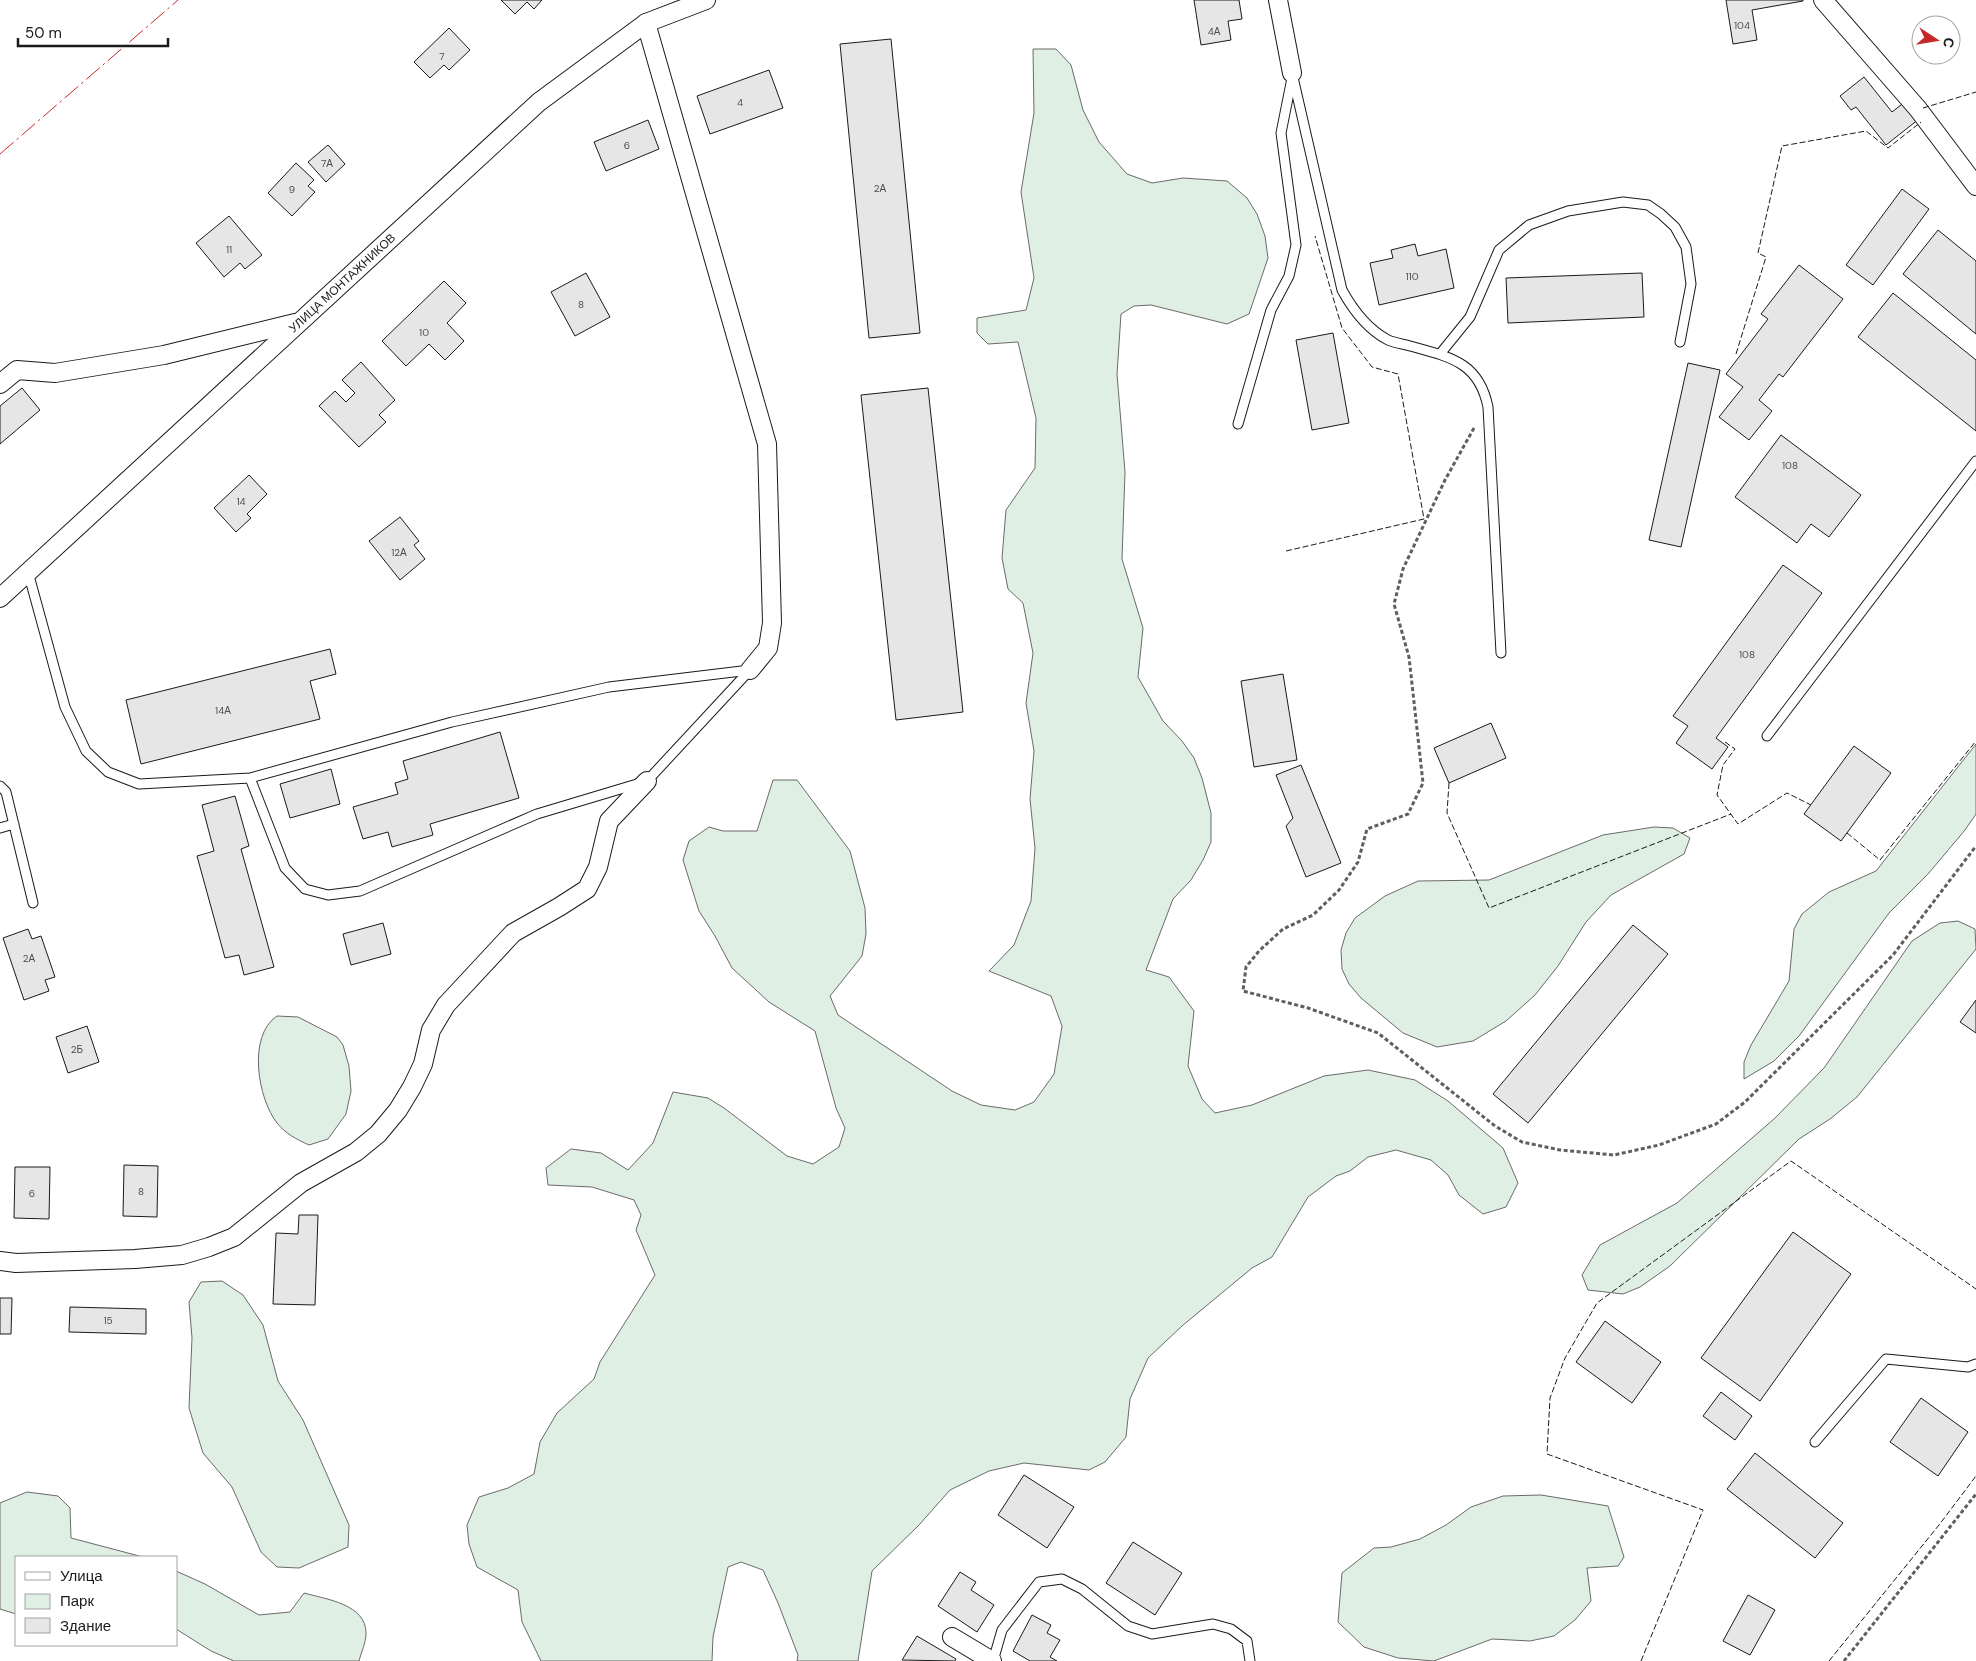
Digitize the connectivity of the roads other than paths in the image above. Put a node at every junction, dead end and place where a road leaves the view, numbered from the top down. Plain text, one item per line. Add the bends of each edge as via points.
1 (706, 0) edge
2 (1278, 0) edge
3 (1823, 0) edge
4 (646, 23) junction
5 (1292, 73) junction
6 (1976, 186) edge
7 (298, 322) junction
8 (1680, 342) dead end
9 (1440, 354) junction
10 (0, 384) edge
11 (1238, 424) dead end
12 (1976, 461) edge
13 (28, 572) junction
14 (0, 598) edge
15 (1501, 653) dead end
16 (750, 670) junction
17 (1767, 736) dead end
18 (250, 778) junction
19 (647, 781) junction
20 (0, 786) edge
21 (14, 824) junction
22 (0, 828) edge
23 (33, 903) dead end
24 (0, 1261) edge
25 (1976, 1364) edge
26 (1815, 1442) dead end
27 (952, 1637) dead end
28 (992, 1661) edge
29 (1250, 1661) edge

1 - 4 street, УЛИЦА МОНТАЖНИКОВ
2 - 5 street
3 - 6 street via 1918,109
4 - 7 street, УЛИЦА МОНТАЖНИКОВ via 538,102
4 - 16 street via 767,444 772,623 768,648
5 - 9 lane via 1342,290 1352,309 1368,326 1389,340
5 - 11 lane via 1281,133 1296,245 1290,276 1271,310
7 - 10 street via 164,355 55,373 17,370
7 - 13 street, УЛИЦА МОНТАЖНИКОВ
8 - 9 lane via 1691,284 1686,247 1675,227 1661,214 1648,205 1623,202 1568,211 1529,225 1499,250 1470,317
9 - 15 lane via 1461,363 1476,376 1485,391
12 - 17 lane
13 - 14 street, УЛИЦА МОНТАЖНИКОВ
13 - 18 lane via 65,707 86,751 108,772 139,784
16 - 18 lane via 609,687 452,722
16 - 19 lane
18 - 19 lane via 285,868 304,889 328,895 360,891 537,814
19 - 24 street via 609,821 598,868 587,889 513,933 446,1005 431,1030 422,1064 398,1110 378,1134 356,1152 301,1183 234,1237 210,1247 182,1255 135,1259
20 - 21 lane via 6,792
21 - 22 lane
21 - 23 lane
25 - 26 lane via 1968,1367 1886,1359
27 - 28 street
28 - 29 lane via 1002,1630 1039,1582 1062,1579 1082,1589 1128,1626 1152,1634 1213,1624 1231,1629 1247,1641

